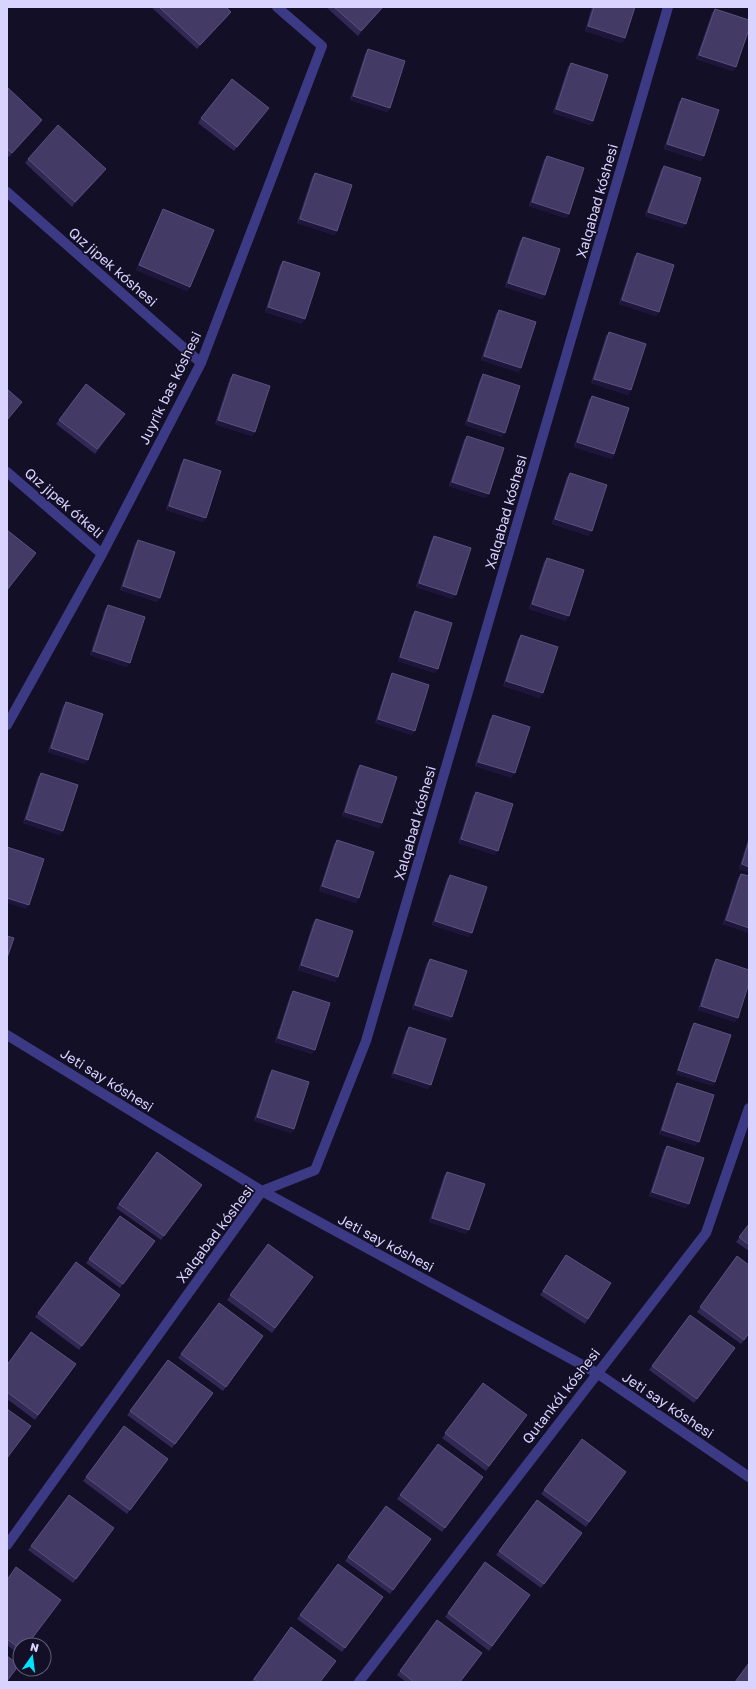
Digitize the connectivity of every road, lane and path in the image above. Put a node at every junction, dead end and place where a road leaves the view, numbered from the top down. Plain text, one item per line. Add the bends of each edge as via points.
1 (277, 7) edge
2 (668, 7) edge
3 (7, 192) edge
4 (201, 363) junction
5 (7, 472) edge
6 (102, 554) junction
7 (7, 726) edge
8 (7, 1035) edge
9 (749, 1108) edge
10 (262, 1191) junction
11 (597, 1373) junction
12 (749, 1477) edge
13 (7, 1545) edge
14 (359, 1682) edge

1 - 4 street, Juyrik bas kóshesi via 322,46
2 - 10 street, Xalqabad kóshesi via 366,1041 315,1170
3 - 4 street, Qız jipek kóshesi
4 - 6 street, Juyrik bas kóshesi
5 - 6 street, Qız jipek ótkeli
6 - 7 street, Juyrik bas kóshesi
8 - 10 street, Jeti say kóshesi
9 - 11 street, Qutankól kóshesi via 706,1233
10 - 11 street, Jeti say kóshesi
10 - 13 street, Xalqabad kóshesi
11 - 12 street, Jeti say kóshesi
11 - 14 street, Qutankól kóshesi

